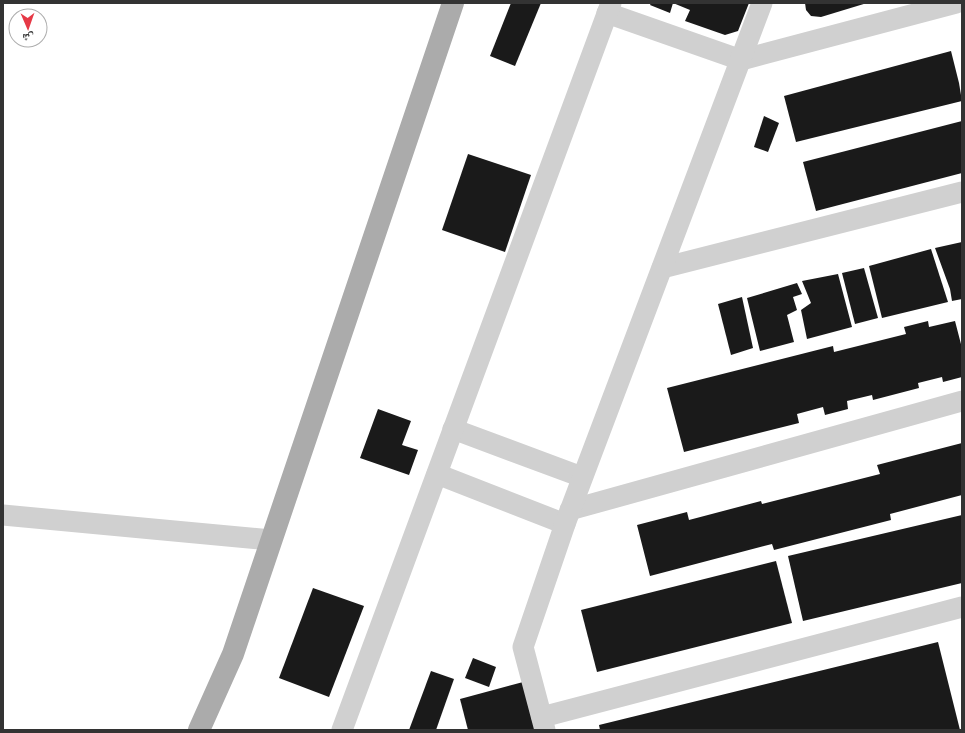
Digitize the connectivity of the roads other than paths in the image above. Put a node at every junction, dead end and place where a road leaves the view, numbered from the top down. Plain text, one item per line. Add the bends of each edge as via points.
1 (453, 3) edge
2 (762, 3) edge
3 (956, 3) edge
4 (928, 7) edge
5 (609, 8) edge
6 (741, 60) junction
7 (962, 192) edge
8 (662, 268) junction
9 (962, 401) edge
10 (453, 429) junction
11 (436, 474) junction
12 (582, 477) junction
13 (3, 515) edge
14 (567, 517) junction
15 (272, 540) junction
16 (962, 607) edge
17 (544, 723) edge
18 (199, 730) edge
19 (342, 730) edge

1 - 15 main road
2 - 6 street
3 - 4 street
4 - 6 street
5 - 6 street
5 - 10 street
6 - 8 street
7 - 8 street
8 - 12 street
9 - 14 street
10 - 11 street
10 - 12 street
11 - 14 street
11 - 19 street
12 - 14 street
13 - 15 street
14 - 17 street via 523,648
15 - 18 main road via 233,654
16 - 17 street

